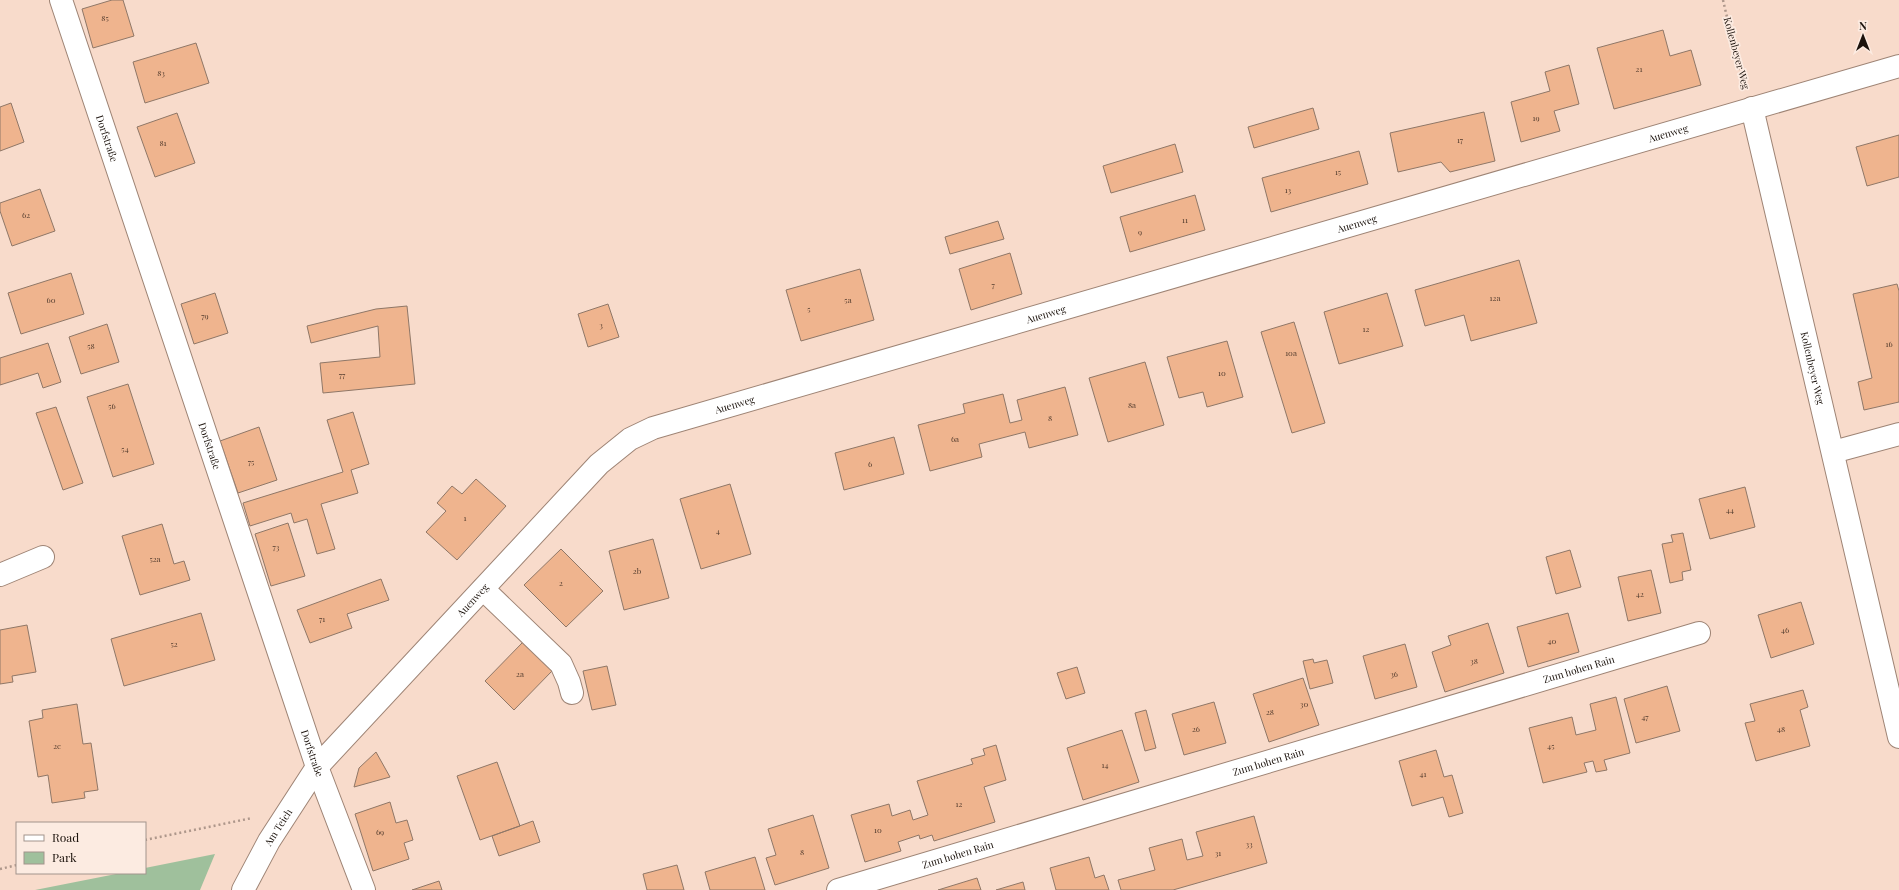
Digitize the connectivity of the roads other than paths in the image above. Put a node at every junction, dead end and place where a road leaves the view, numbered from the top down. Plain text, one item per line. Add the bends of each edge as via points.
1 (61, 0) edge
2 (1899, 66) edge
3 (1752, 108) junction
4 (1899, 434) edge
5 (1833, 452) junction
6 (44, 557) dead end
7 (0, 575) edge
8 (483, 589) junction
9 (1699, 634) dead end
10 (572, 693) dead end
11 (1899, 737) edge
12 (317, 767) junction
13 (243, 890) edge
14 (364, 890) edge
15 (838, 890) edge

1 - 12 street, Dorfstraße
2 - 3 street, Auenweg
3 - 5 street, Kollenbeyer Weg
3 - 8 street, Auenweg via 653,428 630,439 599,464
4 - 5 street
5 - 11 street, Kollenbeyer Weg
6 - 7 street
8 - 10 street via 561,664
8 - 12 street, Auenweg
9 - 15 street, Zum hohen Rain
12 - 13 street, Am Teich via 269,841
12 - 14 street, Dorfstraße

